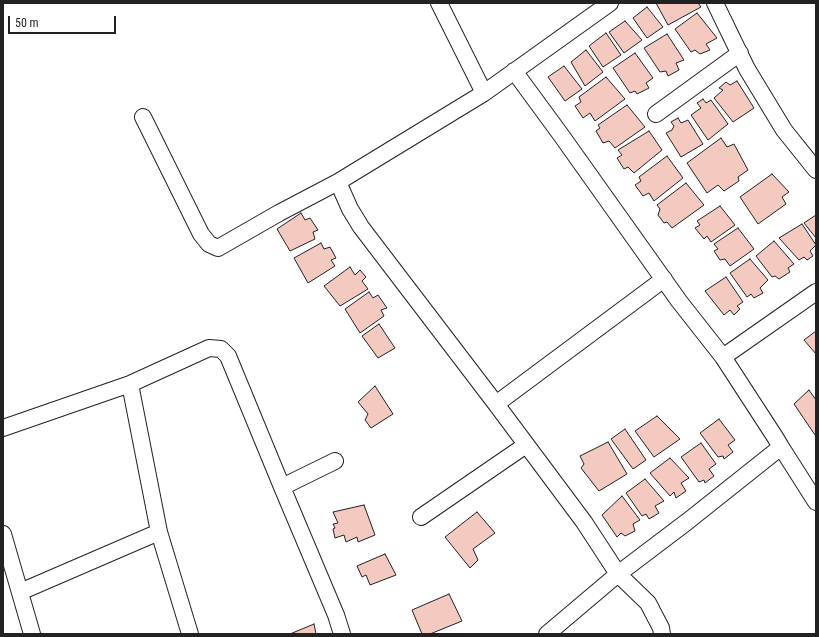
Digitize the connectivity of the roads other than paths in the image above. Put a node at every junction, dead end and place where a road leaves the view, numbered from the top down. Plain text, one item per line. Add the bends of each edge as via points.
1 (439, 3) edge
2 (610, 3) edge
3 (715, 3) edge
4 (740, 54) junction
5 (514, 71) junction
6 (484, 93) junction
7 (656, 114) dead end
8 (143, 117) dead end
9 (816, 170) edge
10 (338, 182) junction
11 (664, 279) junction
12 (816, 292) edge
13 (723, 357) junction
14 (130, 384) junction
15 (496, 404) junction
16 (3, 428) edge
17 (526, 444) junction
18 (780, 447) junction
19 (335, 461) dead end
20 (282, 487) junction
21 (816, 502) edge
22 (421, 517) dead end
23 (160, 532) junction
24 (3, 534) edge
25 (618, 574) junction
26 (20, 592) junction
27 (32, 634) edge
28 (190, 634) edge
29 (342, 634) edge
30 (546, 634) edge
31 (662, 634) edge

1 - 6 street
2 - 5 street
3 - 4 street
4 - 7 street
4 - 9 street via 784,130
5 - 6 street
5 - 11 street
6 - 10 street
8 - 10 street via 201,234 209,244 218,248
10 - 15 street via 361,227
11 - 13 street
11 - 15 street
12 - 13 street
13 - 18 street
14 - 16 street
14 - 20 street via 209,348 220,349 228,356
14 - 23 street
15 - 17 street
17 - 22 street
17 - 25 street via 584,522
18 - 21 street
18 - 25 street
19 - 20 street
20 - 29 street
23 - 26 street
23 - 28 street
24 - 26 street
25 - 30 street
25 - 31 street via 648,604
26 - 27 street

